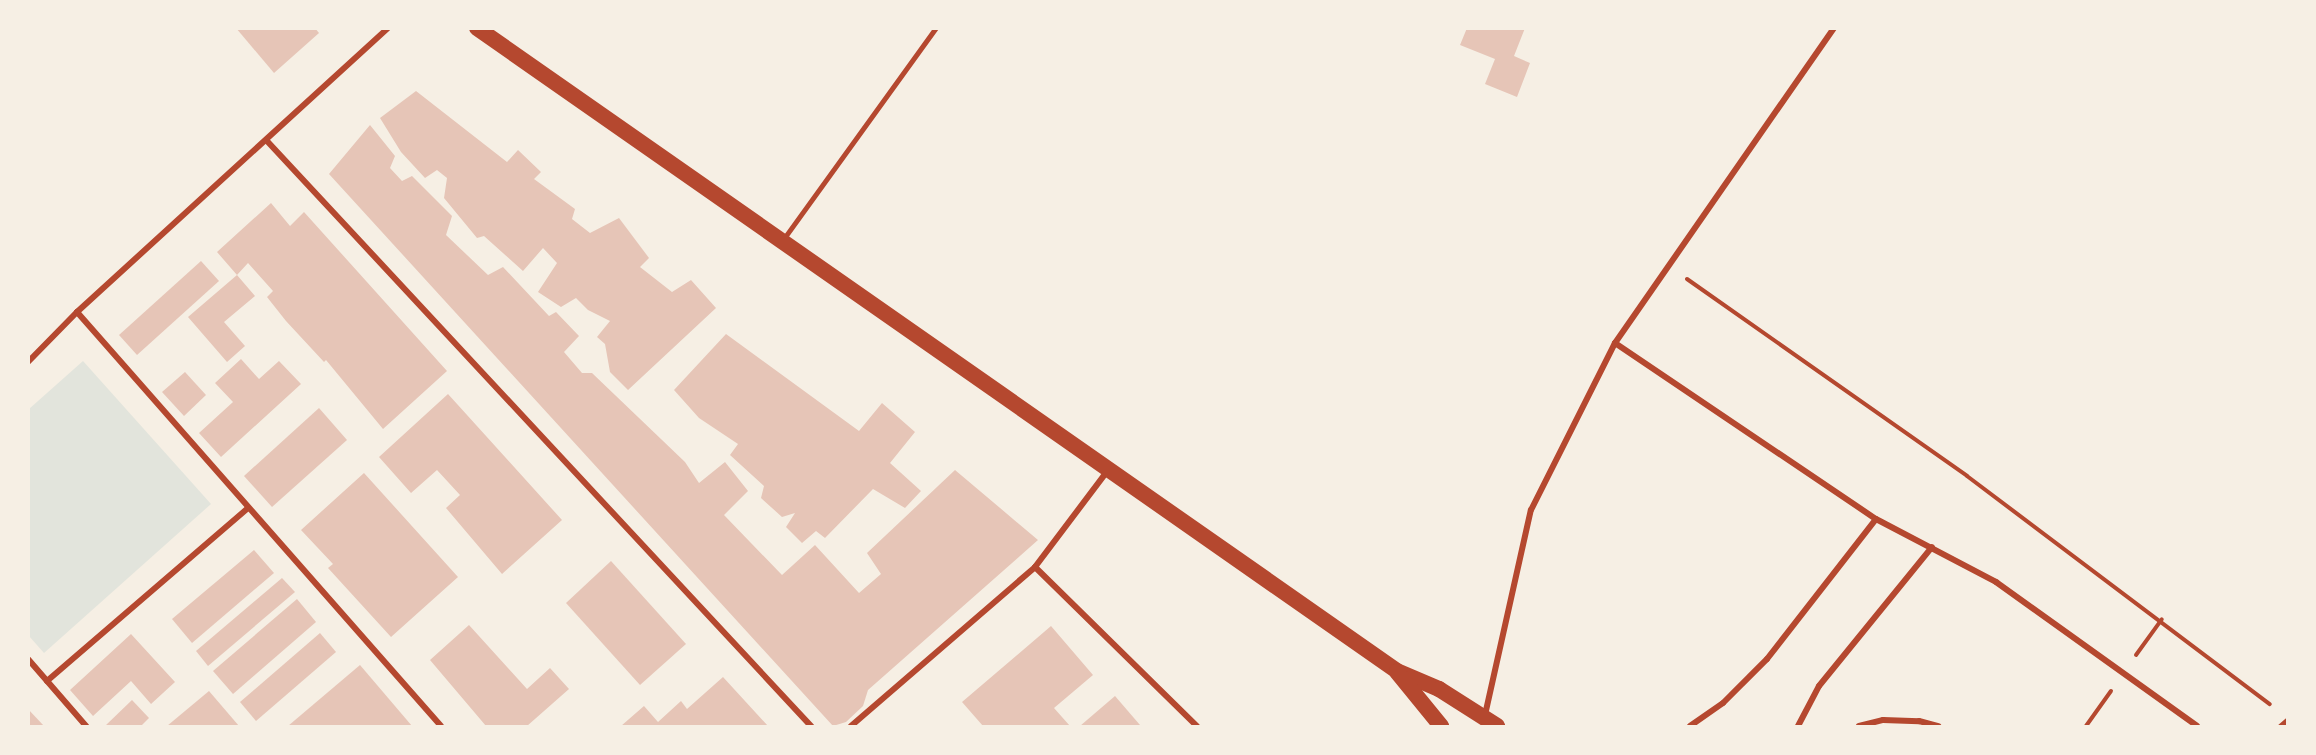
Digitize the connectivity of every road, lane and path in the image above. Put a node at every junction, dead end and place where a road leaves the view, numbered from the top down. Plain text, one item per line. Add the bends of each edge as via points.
1 (388, 28) edge
2 (477, 28) edge
3 (936, 28) edge
4 (1834, 28) edge
5 (267, 141) junction
6 (784, 240) junction
7 (1668, 266) junction
8 (77, 312) junction
9 (1616, 343) junction
10 (28, 362) edge
11 (1109, 469) junction
12 (247, 509) junction
13 (1876, 519) junction
14 (1932, 547) junction
15 (1035, 567) junction
16 (28, 659) edge
17 (1397, 671) junction
18 (47, 681) junction
19 (2278, 710) dead end
20 (2288, 719) edge
21 (1490, 722) edge
22 (86, 726) edge
23 (441, 726) edge
24 (811, 726) edge
25 (851, 726) edge
26 (1197, 726) edge
27 (1441, 726) edge
28 (1690, 726) edge
29 (1798, 726) edge
30 (1858, 726) edge
31 (1938, 726) edge
32 (2197, 726) edge
33 (2280, 726) edge

1 - 5 street
2 - 6 highway
3 - 6 lane
4 - 7 street
5 - 8 street
5 - 24 street
6 - 11 highway
7 - 9 street
7 - 19 path via 1976,483
8 - 10 street
8 - 12 street
9 - 13 street
9 - 21 street via 1531,510
11 - 15 street
11 - 17 highway
12 - 18 street
12 - 23 street
13 - 14 street
13 - 28 street via 1767,659 1723,703
14 - 29 street via 1819,687
14 - 32 street via 1996,582
15 - 25 street
15 - 26 street
16 - 18 street
17 - 21 highway via 1439,689
17 - 27 highway
18 - 22 street
20 - 33 lane
30 - 31 street via 1883,720

